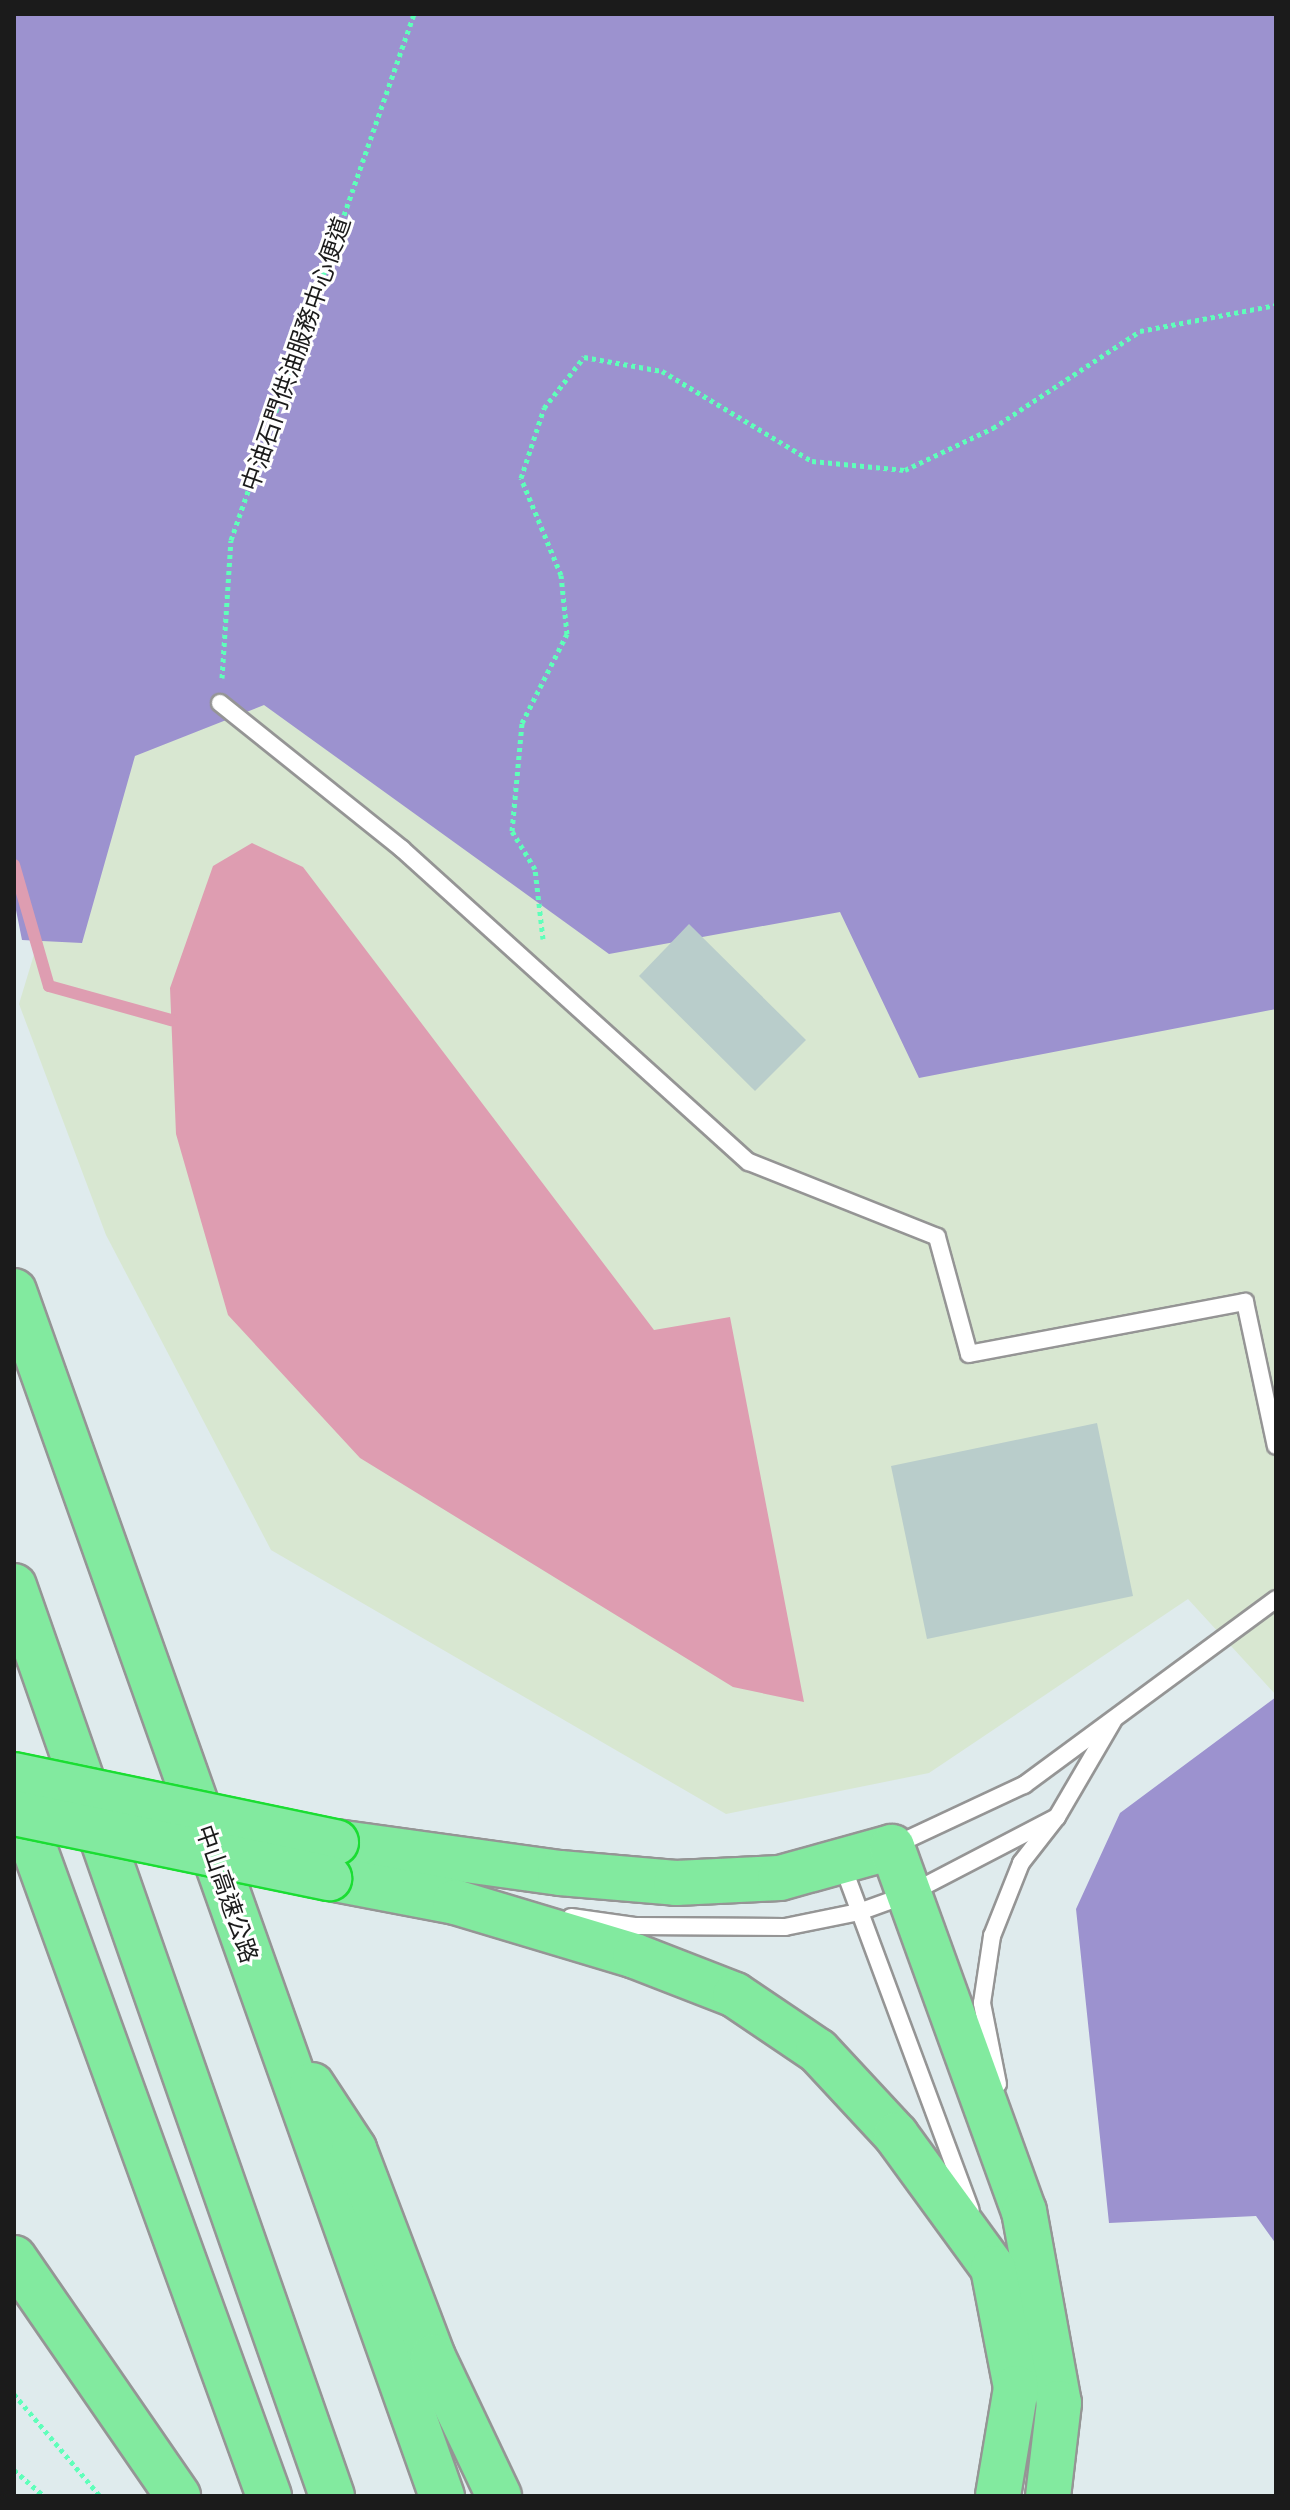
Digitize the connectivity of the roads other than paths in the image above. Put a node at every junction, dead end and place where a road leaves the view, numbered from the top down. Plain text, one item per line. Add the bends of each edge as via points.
1 (220, 703) road end
2 (14, 1291) edge
3 (1276, 1446) edge
4 (14, 1586) edge
5 (1276, 1599) edge
6 (1113, 1721) junction
7 (14, 1775) edge
8 (14, 1792) edge
9 (14, 1813) edge
10 (1057, 1817) junction
11 (892, 1847) junction
12 (332, 1860) junction
13 (842, 1864) junction
14 (909, 1894) junction
15 (455, 1902) junction
16 (859, 1912) junction
17 (275, 2031) junction
18 (1024, 2211) junction
19 (14, 2258) edge
20 (993, 2268) junction
21 (178, 2496) edge
22 (269, 2496) edge
23 (332, 2496) edge
24 (442, 2496) edge
25 (499, 2496) edge
26 (998, 2496) edge
27 (1048, 2496) edge

1 - 3 lane via 402,849 749,1162 937,1237 969,1354 1245,1302
2 - 17 highway, 中山高速公路
4 - 23 highway
5 - 6 lane
6 - 10 lane
6 - 11 lane via 1024,1785
7 - 12 highway, bridge
8 - 22 highway
9 - 12 highway, bridge
10 - 14 lane
10 - 18 lane via 1021,1863 997,1921 982,2003
11 - 13 highway
11 - 14 highway
12 - 13 highway via 676,1883 780,1878
12 - 15 highway
13 - 16 lane
14 - 16 lane
14 - 18 highway
15 - 16 lane via 636,1926 785,1927
15 - 20 highway via 635,1956 735,1995 818,2051 896,2135
16 - 20 lane
17 - 24 highway, 中山高速公路
17 - 25 highway via 354,2149 433,2357
18 - 27 highway via 1059,2403
19 - 21 highway
20 - 26 highway via 1016,2388

